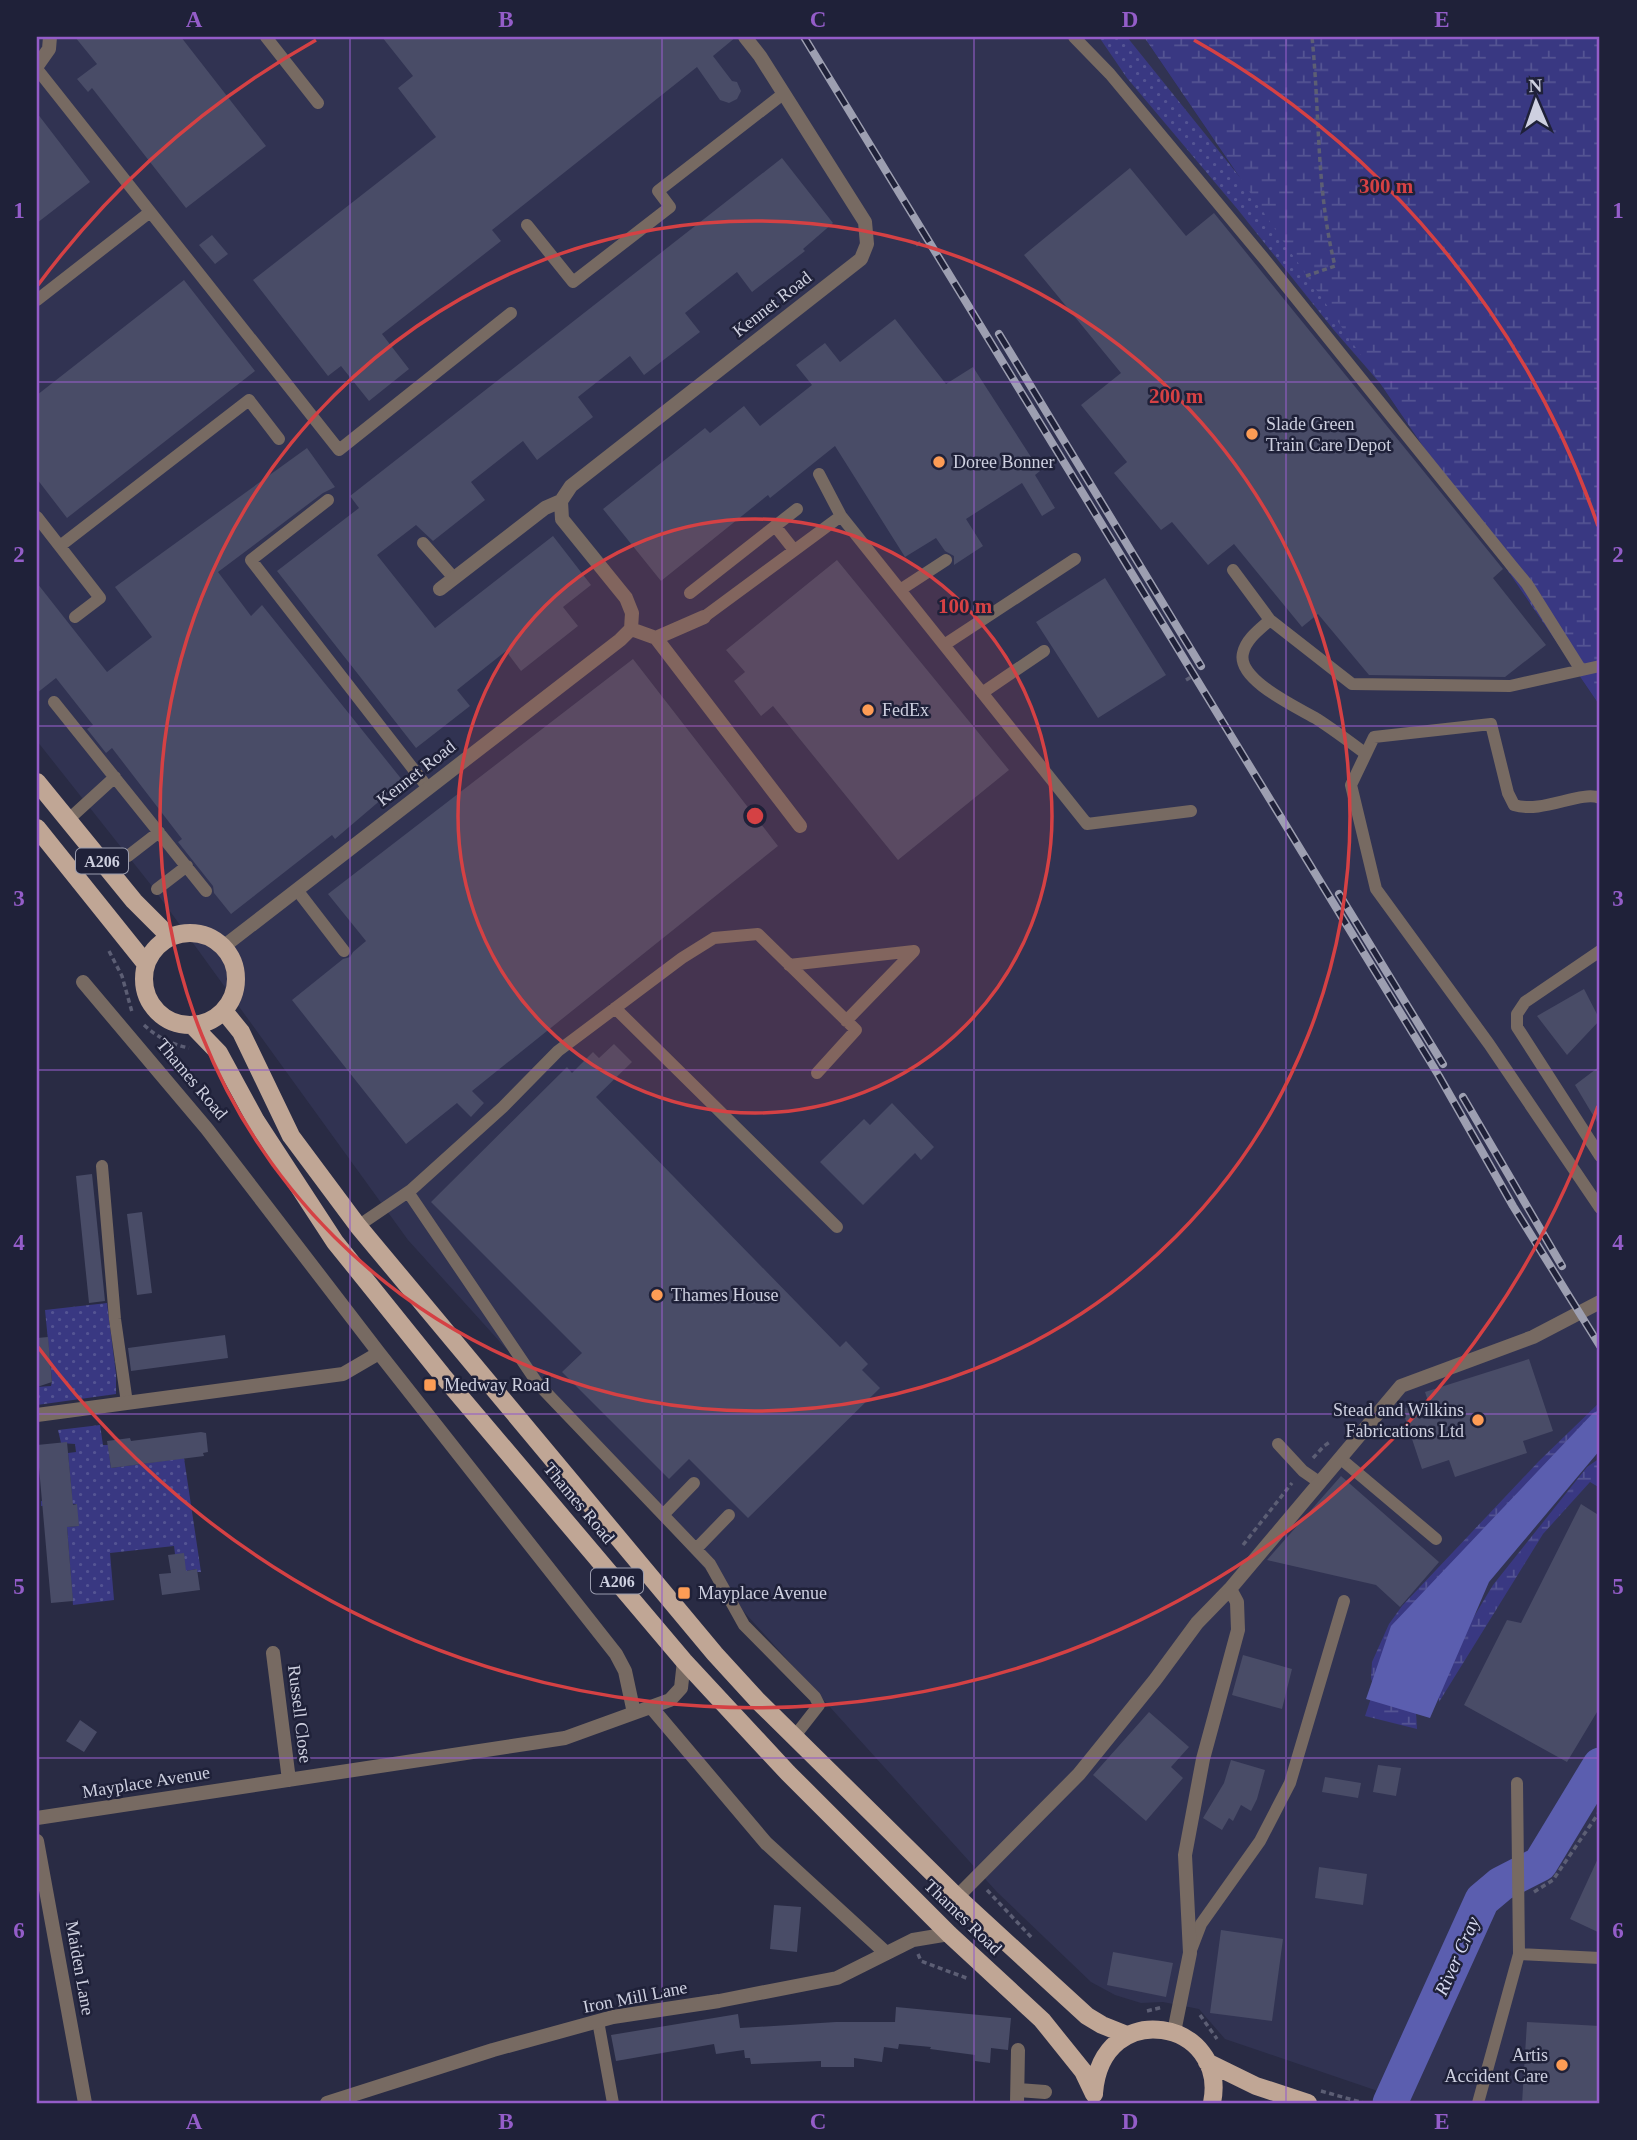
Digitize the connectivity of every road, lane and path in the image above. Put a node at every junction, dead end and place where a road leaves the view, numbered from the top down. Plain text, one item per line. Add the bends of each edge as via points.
1 (51, 37) edge
2 (266, 37) edge
3 (745, 37) edge
4 (1074, 37) edge
5 (1311, 37) edge
6 (37, 68) edge
7 (783, 94) junction
8 (318, 103) dead end
9 (150, 212) junction
10 (527, 225) dead end
11 (923, 241) dead end
12 (916, 245) dead end
13 (1306, 276) dead end
14 (37, 300) edge
15 (511, 313) dead end
16 (279, 439) dead end
17 (819, 474) dead end
18 (328, 500) dead end
19 (561, 501) junction
20 (797, 509) dead end
21 (841, 516) junction
22 (37, 517) edge
23 (775, 526) junction
24 (423, 543) dead end
25 (60, 546) junction
26 (794, 550) junction
27 (1075, 559) dead end
28 (946, 560) dead end
29 (1233, 570) dead end
30 (454, 578) junction
31 (440, 589) dead end
32 (900, 590) junction
33 (690, 593) dead end
34 (75, 617) dead end
35 (704, 617) joint
36 (1270, 620) junction
37 (631, 629) junction
38 (656, 638) junction
39 (944, 645) junction
40 (1044, 651) dead end
41 (1600, 666) edge
42 (1581, 670) junction
43 (982, 692) junction
44 (54, 702) dead end
45 (1366, 754) junction
46 (116, 777) junction
47 (37, 782) edge
48 (428, 788) junction
49 (1600, 798) edge
50 (1191, 811) dead end
51 (68, 819) junction
52 (800, 826) dead end
53 (37, 828) edge
54 (159, 832) junction
55 (128, 856) dead end
56 (187, 866) junction
57 (157, 889) dead end
58 (297, 890) junction
59 (206, 891) dead end
60 (170, 937) junction
61 (223, 947) junction
62 (344, 951) dead end
63 (1600, 951) edge
64 (146, 964) junction
65 (789, 965) junction
66 (83, 982) dead end
67 (615, 1008) junction
68 (224, 1011) junction
69 (846, 1020) junction
70 (192, 1025) junction
71 (817, 1073) dead end
72 (1600, 1156) edge
73 (102, 1166) dead end
74 (408, 1192) junction
75 (1600, 1208) edge
76 (358, 1226) junction
77 (837, 1227) dead end
78 (1600, 1302) edge
79 (379, 1353) junction
80 (127, 1403) junction
81 (37, 1415) edge
82 (1278, 1444) dead end
83 (1341, 1459) junction
84 (1319, 1482) junction
85 (694, 1483) dead end
86 (663, 1515) junction
87 (729, 1515) dead end
88 (1436, 1539) dead end
89 (696, 1549) junction
90 (1230, 1589) junction
91 (1345, 1601) dead end
92 (273, 1653) dead end
93 (684, 1661) junction
94 (651, 1706) junction
95 (634, 1713) junction
96 (794, 1737) junction
97 (289, 1780) junction
98 (1517, 1783) dead end
99 (1600, 1811) edge
100 (37, 1818) edge
101 (37, 1841) edge
102 (985, 1887) dead end
103 (957, 1897) junction
104 (1519, 1900) junction
105 (949, 1934) junction
106 (1034, 1940) dead end
107 (916, 1950) dead end
108 (886, 1953) junction
109 (1190, 1953) junction
110 (1519, 1954) junction
111 (1600, 1958) edge
112 (981, 1984) dead end
113 (1160, 2007) dead end
114 (1138, 2012) dead end
115 (1200, 2015) dead end
116 (598, 2021) junction
117 (1174, 2032) junction
118 (1127, 2035) junction
119 (1219, 2043) dead end
120 (1018, 2050) dead end
121 (1207, 2062) junction
122 (1045, 2092) dead end
123 (1017, 2097) edge
124 (1342, 2098) dead end
125 (1094, 2099) edge
126 (85, 2103) edge
127 (327, 2103) edge
128 (613, 2103) edge
129 (1212, 2103) edge
130 (1308, 2103) edge
131 (1364, 2103) edge
132 (1478, 2103) edge

1 - 6 street
2 - 8 lane
3 - 7 street, Kennet Road
4 - 42 lane via 1266,261 1527,584
5 - 13 path via 1319,169 1335,266
6 - 9 lane
7 - 10 lane via 658,191 670,207 573,282
7 - 19 street, Kennet Road via 865,222 867,244 861,259 571,486
9 - 14 lane
9 - 15 lane via 339,450
11 - 12 path
16 - 25 lane via 249,400
17 - 21 lane
18 - 48 lane via 251,561
19 - 30 street, Kennet Road
19 - 37 street via 562,519 626,598 632,613
20 - 23 lane
21 - 26 lane
21 - 32 lane
22 - 25 lane
23 - 26 lane
23 - 33 lane
24 - 30 lane
25 - 34 lane via 100,597
26 - 35 lane
27 - 39 lane
28 - 32 lane
29 - 36 lane
30 - 31 street, Kennet Road
32 - 39 lane
35 - 38 street
36 - 42 lane via 1352,684 1510,686
36 - 45 lane via 1254,635 1242,662 1275,696
37 - 38 street
37 - 48 street, Kennet Road
38 - 52 street
39 - 43 lane
40 - 43 lane
41 - 42 lane
43 - 50 lane via 1087,824
44 - 46 lane
45 - 49 lane via 1374,737 1490,724 1514,805 1526,809 1595,795
45 - 75 lane via 1351,785 1376,889
46 - 51 lane
46 - 54 lane
47 - 51 main road, A206
48 - 58 street, Kennet Road
51 - 60 main road, A206 via 134,901
53 - 64 main road, A206
54 - 55 lane
54 - 56 lane
56 - 57 lane
56 - 59 lane
58 - 61 street, Kennet Road
58 - 62 lane
60 - 61 main road via 203,934
60 - 64 main road
61 - 68 main road via 236,971 235,992
63 - 72 lane via 1525,1002 1517,1014 1517,1027
64 - 70 main road, Thames Road / A206 via 144,982 153,1006 176,1023
65 - 67 lane via 758,934 714,938
65 - 69 lane
65 - 69 lane via 914,951
66 - 79 street, Thames Road via 206,1129
67 - 74 lane via 558,1051
67 - 77 lane
68 - 70 main road, Thames Road
68 - 76 main road, Thames Road / A206 via 242,1032 291,1136
69 - 71 lane via 856,1030
70 - 93 main road, Thames Road / A206 via 219,1053 256,1121 335,1242
73 - 80 lane
74 - 76 lane
74 - 86 lane via 538,1384
76 - 96 main road, Thames Road / A206 via 715,1654
78 - 83 street via 1533,1337 1401,1386
79 - 80 street via 343,1374
79 - 95 street, Thames Road via 616,1654 625,1671
80 - 81 street
82 - 84 lane
83 - 84 street
83 - 88 lane
84 - 90 street
85 - 86 lane
86 - 89 lane
87 - 89 lane
89 - 96 lane via 710,1564 744,1625 815,1697 819,1705
90 - 103 street via 1197,1623 1079,1774
90 - 109 street via 1237,1602 1238,1630 1203,1759 1185,1856
91 - 109 lane via 1290,1783 1260,1841 1201,1924
92 - 97 street, Russell Close
93 - 94 street, Mayplace Avenue via 681,1688 670,1700
93 - 105 main road, Thames Road / A206
94 - 95 street, Mayplace Avenue
94 - 108 street via 766,1843
95 - 97 street, Mayplace Avenue via 565,1738
96 - 103 main road, Thames Road / A206
97 - 100 street, Mayplace Avenue
98 - 104 lane
99 - 104 path via 1553,1880
101 - 126 street, Maiden Lane
102 - 106 path
103 - 118 main road, Thames Road / A206 via 1087,2016
104 - 110 lane
105 - 108 street, Iron Mill Lane via 913,1940
105 - 125 main road, Thames Road / A206 via 1042,2020 1083,2071
107 - 112 path via 921,1961
108 - 116 street, Iron Mill Lane via 837,1978
109 - 117 street
110 - 111 lane
110 - 132 lane
113 - 114 path
115 - 119 path
116 - 127 street, Iron Mill Lane
116 - 128 lane
117 - 118 main road via 1149,2029
117 - 121 main road via 1192,2043
118 - 125 main road via 1101,2060
120 - 123 street
121 - 129 main road
121 - 130 main road via 1256,2086
122 - 123 street
124 - 131 path

